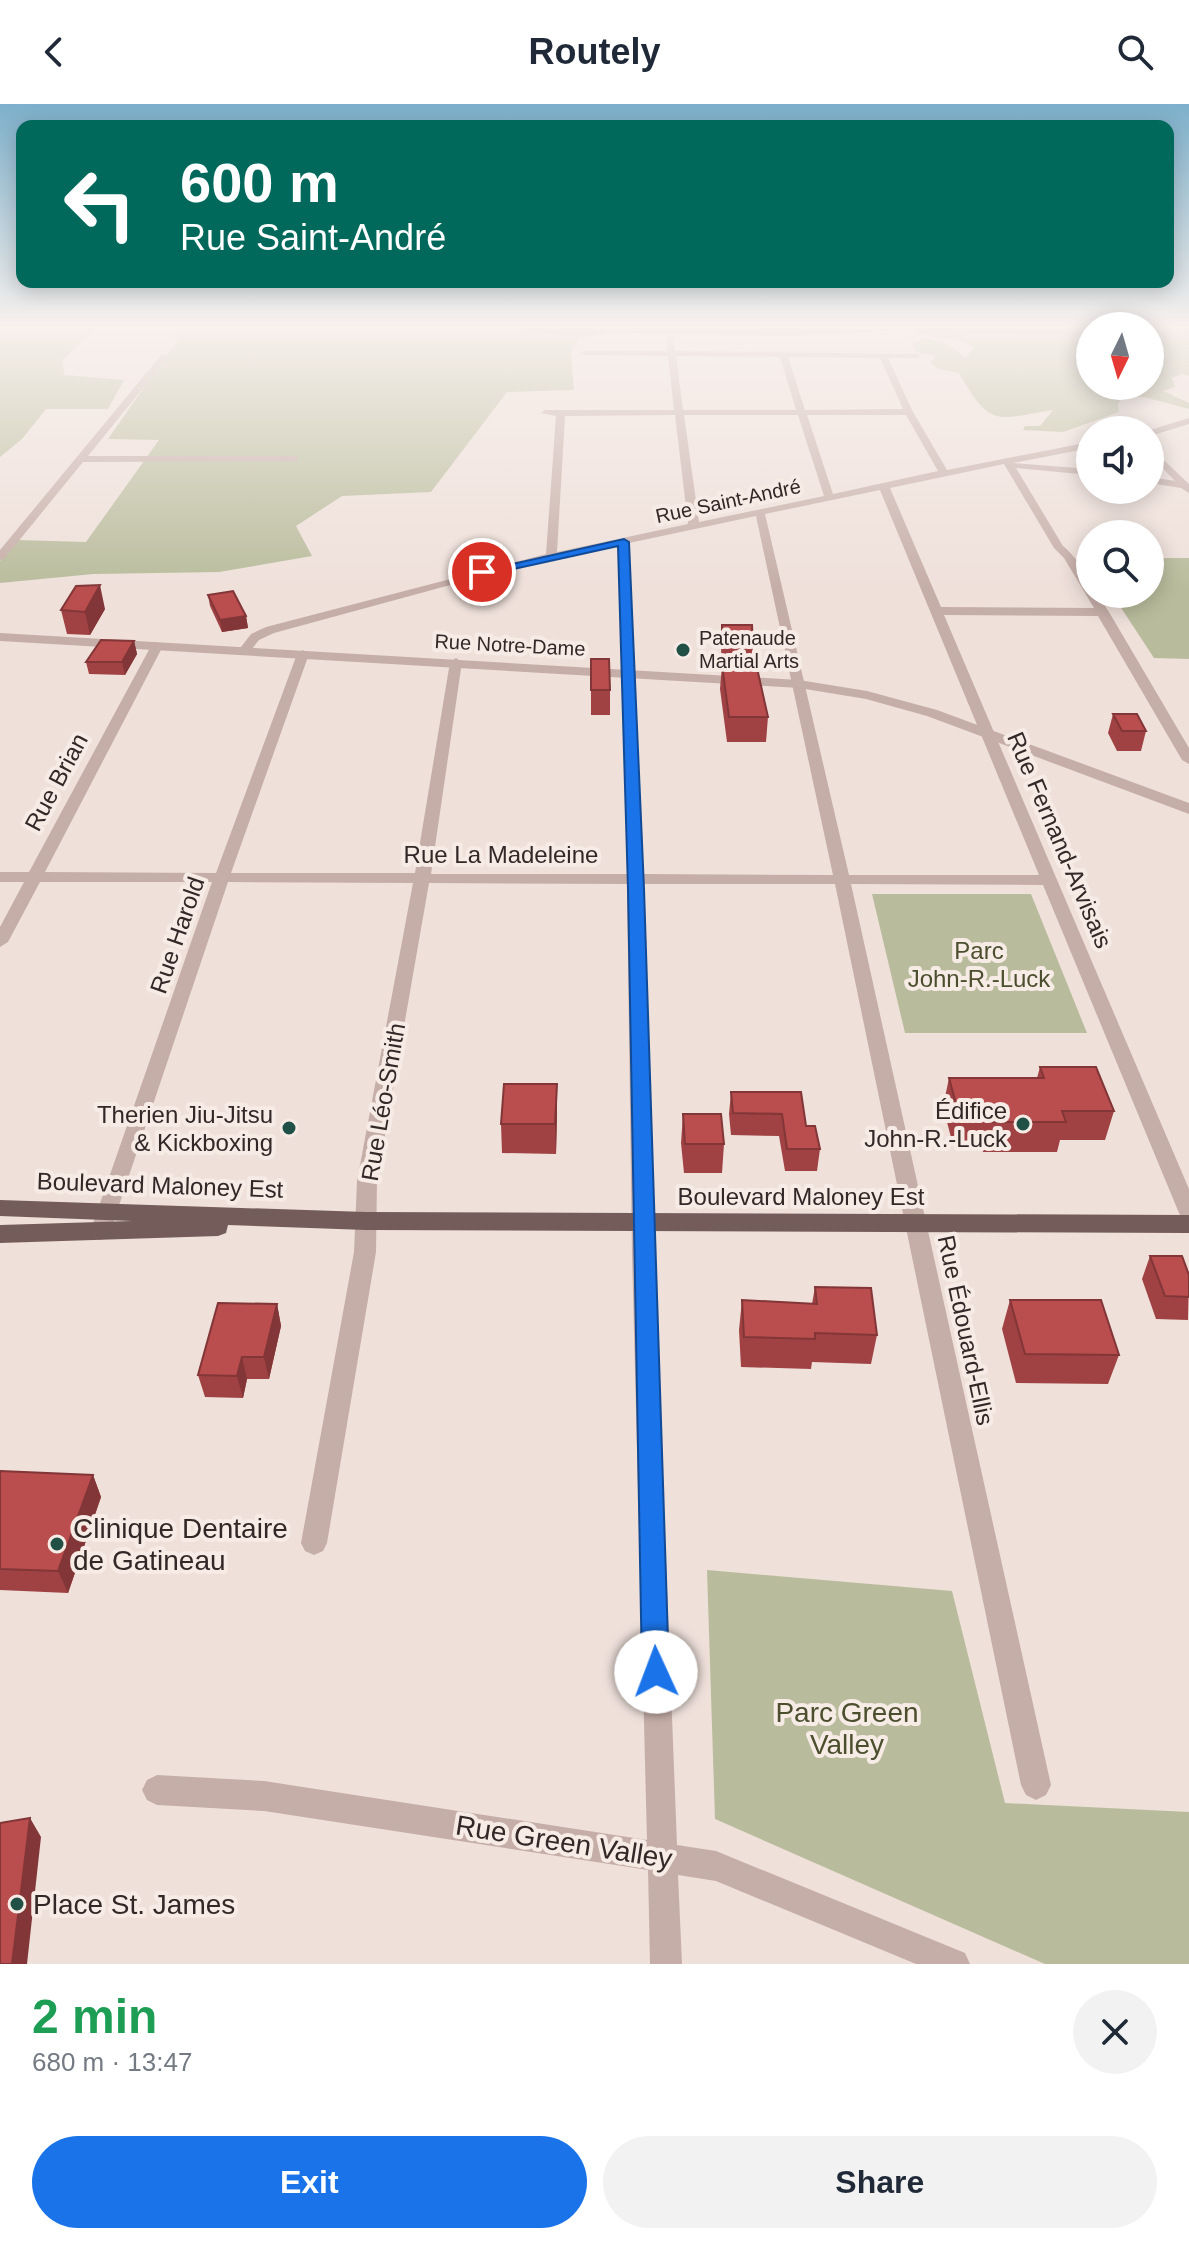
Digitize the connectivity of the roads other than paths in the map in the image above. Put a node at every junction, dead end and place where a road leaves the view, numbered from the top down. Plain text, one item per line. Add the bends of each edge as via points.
1 (561, 413) edge
2 (119, 414) edge
3 (680, 414) edge
4 (802, 414) edge
5 (910, 414) edge
6 (1189, 421) edge
7 (1164, 429) edge
8 (1076, 448) edge
9 (83, 459) junction
10 (295, 459) dead end
11 (1003, 464) junction
12 (1164, 466) edge
13 (1076, 471) edge
14 (944, 473) junction
15 (1164, 483) edge
16 (884, 486) junction
17 (1187, 487) edge
18 (829, 497) junction
19 (760, 513) junction
20 (694, 527) junction
21 (0, 537) edge
22 (16, 538) junction
23 (624, 542) junction
24 (0, 557) edge
25 (551, 557) junction
26 (1076, 569) edge
27 (1100, 608) edge
28 (937, 611) junction
29 (1103, 612) junction
30 (0, 637) edge
31 (157, 646) junction
32 (244, 651) junction
33 (303, 654) junction
34 (456, 662) junction
35 (630, 671) junction
36 (799, 684) junction
37 (989, 732) junction
38 (1189, 760) edge
39 (1189, 809) edge
40 (0, 877) edge
41 (32, 877) junction
42 (222, 877) junction
43 (422, 878) junction
44 (636, 879) junction
45 (842, 879) junction
46 (1050, 880) junction
47 (0, 942) edge
48 (0, 1208) edge
49 (1189, 1213) edge
50 (104, 1221) junction
51 (366, 1221) junction
52 (643, 1224) junction
53 (918, 1224) junction
54 (1189, 1224) edge
55 (0, 1234) edge
56 (314, 1543) dead end
57 (1036, 1785) dead end
58 (157, 1790) dead end
59 (661, 1856) junction
60 (666, 1964) edge
61 (954, 1964) edge

1 - 25 street
2 - 9 street
3 - 20 street
4 - 18 street
5 - 14 street
6 - 7 street
8 - 11 street, Rue Saint-André
9 - 10 street
9 - 22 street
11 - 13 street
11 - 14 street, Rue Saint-André
11 - 26 street
12 - 17 street
14 - 16 street, Rue Saint-André
15 - 17 street
16 - 18 street, Rue Saint-André
16 - 28 street, Rue Fernand-Arvisais
18 - 19 street, Rue Saint-André
19 - 20 street, Rue Saint-André
19 - 36 street, Rue Édouard-Ellis
20 - 23 street, Rue Saint-André
21 - 22 street
22 - 24 street
23 - 25 street, Rue Saint-André
23 - 35 street
25 - 32 street, Rue Saint-André via 270,630
27 - 29 street
28 - 29 street
28 - 37 street, Rue Fernand-Arvisais
29 - 38 street
30 - 31 street, Rue Notre-Dame
31 - 32 street, Rue Notre-Dame
31 - 41 street, Rue Brian
32 - 33 street, Rue Notre-Dame
33 - 34 street, Rue Notre-Dame
33 - 42 street, Rue Harold
34 - 35 street, Rue Notre-Dame
34 - 43 street, Rue Léo-Smith
35 - 36 street, Rue Notre-Dame
35 - 44 street
36 - 37 street, Rue Notre-Dame via 887,700
36 - 45 street, Rue Édouard-Ellis
37 - 39 street, Rue Notre-Dame
37 - 46 street, Rue Fernand-Arvisais
40 - 41 street, Rue La Madeleine
41 - 42 street, Rue La Madeleine
41 - 47 street, Rue Brian
42 - 43 street, Rue La Madeleine
42 - 50 street, Rue Harold
43 - 44 street, Rue La Madeleine
43 - 51 street, Rue Léo-Smith via 367,1181
44 - 45 street, Rue La Madeleine
44 - 52 street
45 - 46 street, Rue La Madeleine
45 - 53 street, Rue Édouard-Ellis
46 - 49 street, Rue Fernand-Arvisais
48 - 50 main road, Boulevard Maloney Est
50 - 51 main road, Boulevard Maloney Est
50 - 55 main road, Boulevard Maloney Est
51 - 52 main road, Boulevard Maloney Est
51 - 56 street, Rue Léo-Smith
52 - 53 main road, Boulevard Maloney Est
52 - 59 street
53 - 54 main road, Boulevard Maloney Est
53 - 57 street, Rue Édouard-Ellis
58 - 59 street, Rue Green Valley via 264,1796
59 - 60 street
59 - 61 street, Rue Green Valley via 716,1866

